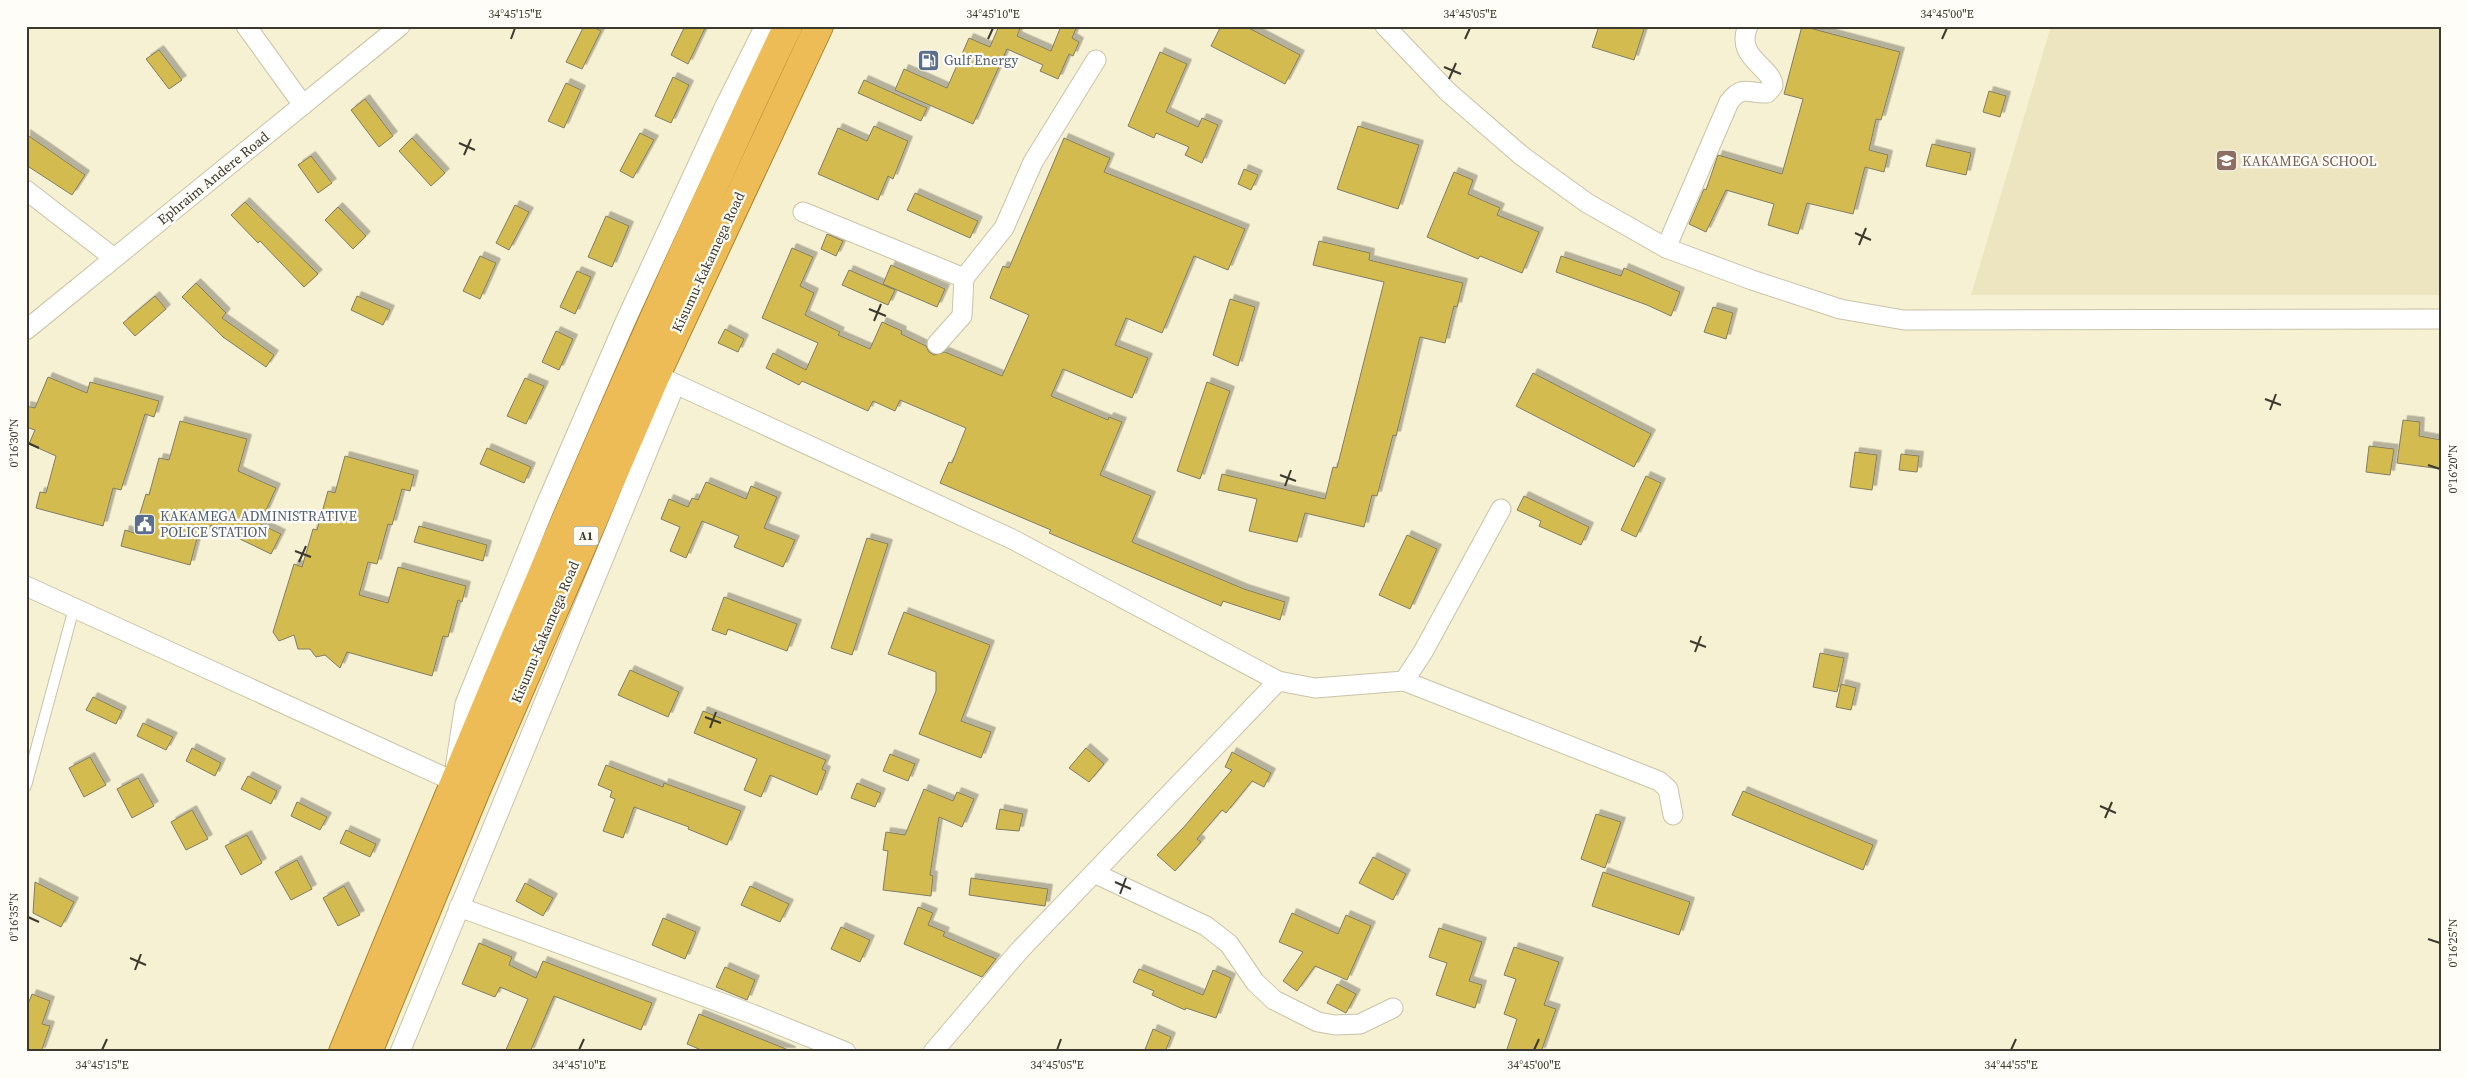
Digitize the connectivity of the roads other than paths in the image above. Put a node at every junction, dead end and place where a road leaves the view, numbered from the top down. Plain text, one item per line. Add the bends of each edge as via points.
1 (246, 26) edge
2 (400, 26) edge
3 (765, 26) edge
4 (788, 26) edge
5 (819, 26) edge
6 (1384, 26) edge
7 (1748, 26) edge
8 (1096, 60) dead end
9 (303, 105) junction
10 (26, 190) edge
11 (803, 212) dead end
12 (1666, 248) junction
13 (114, 258) junction
14 (964, 278) junction
15 (2441, 319) edge
16 (26, 330) edge
17 (937, 344) dead end
18 (666, 380) junction
19 (1501, 509) dead end
20 (26, 586) edge
21 (74, 608) junction
22 (1278, 681) junction
23 (1404, 681) junction
24 (453, 781) junction
25 (26, 786) edge
26 (1673, 815) dead end
27 (1094, 873) junction
28 (459, 907) junction
29 (1393, 1008) dead end
30 (343, 1052) edge
31 (368, 1052) edge
32 (400, 1052) edge
33 (846, 1052) edge
34 (933, 1052) edge

1 - 9 street
2 - 9 street, Ephraim Andere Road
3 - 24 street via 625,322 544,509 465,704
4 - 24 highway, Kisumu-Kakamega Road / A1 via 633,364
5 - 18 highway, Kisumu-Kakamega Road / A1
6 - 12 street via 1448,92 1522,156 1587,204
7 - 12 street via 1746,44 1750,54 1772,80 1773,86 1767,93 1742,90 1729,102
8 - 14 street via 1033,162 1004,228
9 - 13 street, Ephraim Andere Road
10 - 13 street
11 - 14 street
12 - 15 street via 1797,296 1840,309 1904,320
13 - 16 street, Ephraim Andere Road
14 - 17 street via 962,316
18 - 22 street via 1012,539
18 - 28 street
18 - 31 highway, Kisumu-Kakamega Road / A1 via 476,790
19 - 23 street
20 - 21 street
21 - 24 street
21 - 25 lane
22 - 23 street via 1314,688
22 - 27 street
23 - 26 street via 1659,781 1668,789
24 - 30 highway, Kisumu-Kakamega Road / A1
27 - 29 street via 1206,926 1229,944 1255,982 1274,1000 1318,1022 1360,1024
27 - 34 street via 1019,951
28 - 32 street
28 - 33 street via 752,1014

